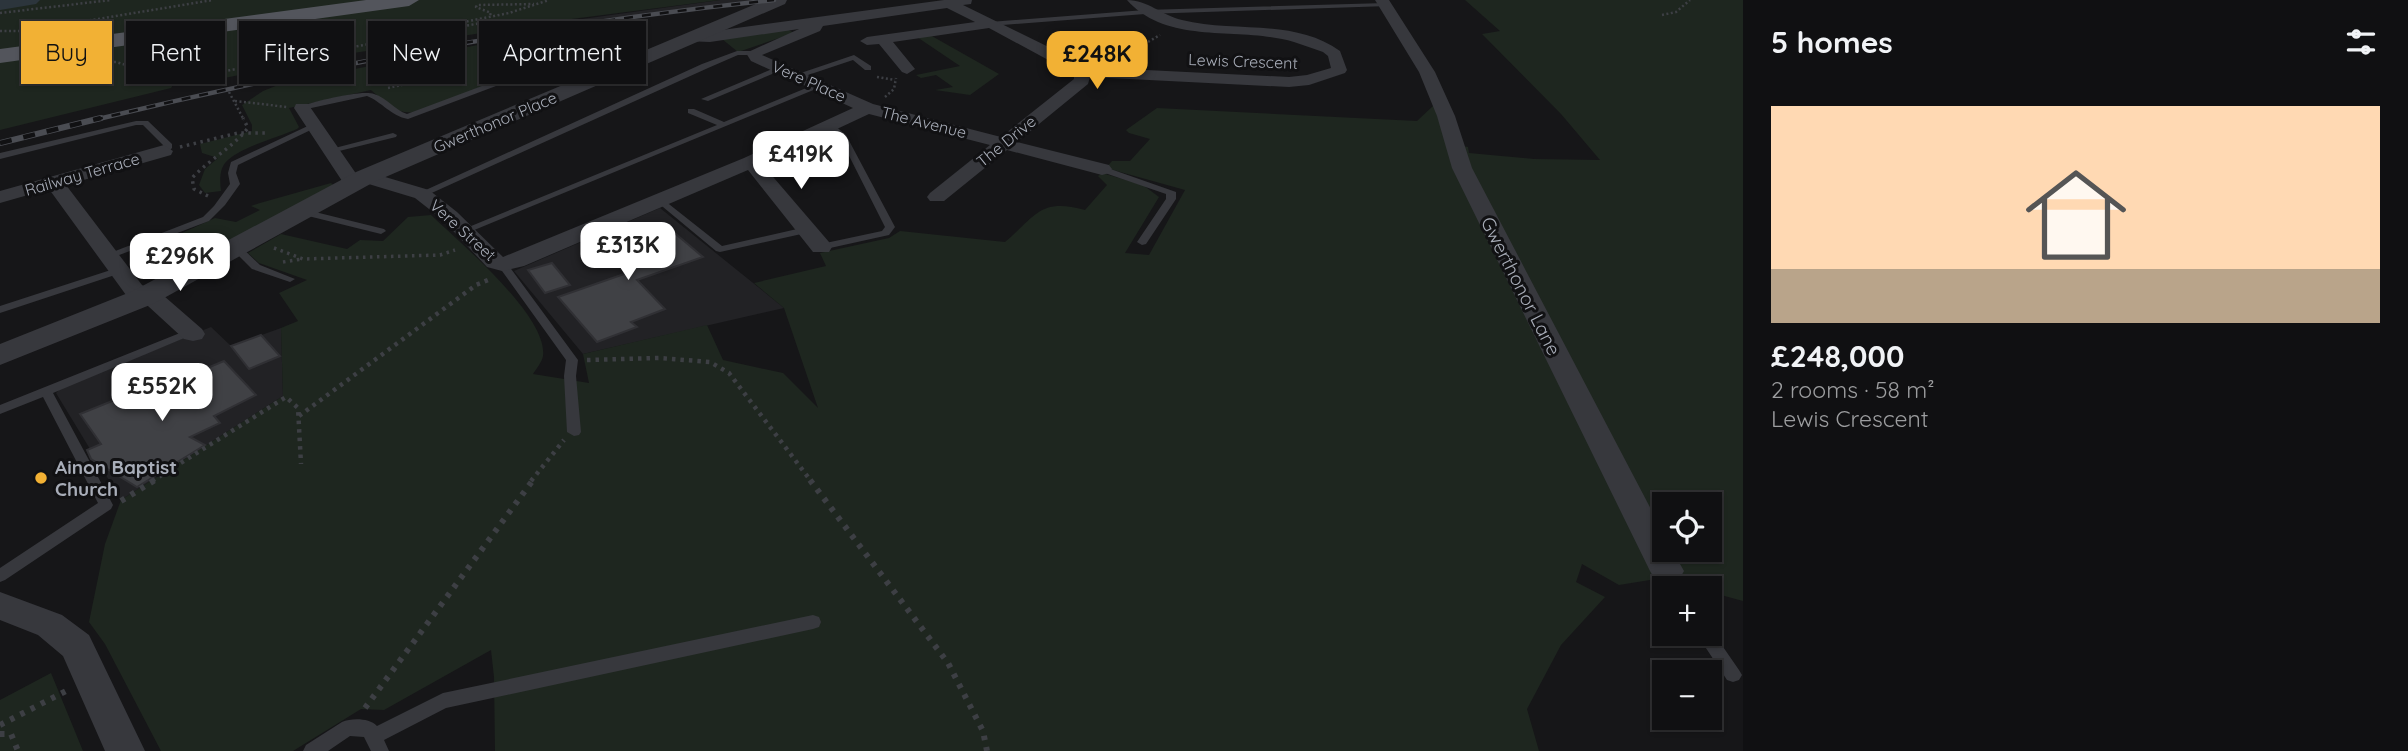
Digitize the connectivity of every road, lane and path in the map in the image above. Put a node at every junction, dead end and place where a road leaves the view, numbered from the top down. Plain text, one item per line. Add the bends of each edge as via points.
1 (111, 0) edge
2 (213, 0) edge
3 (409, 0) edge
4 (549, 0) edge
5 (978, 0) edge
6 (1134, 0) edge
7 (1690, 0) edge
8 (775, 2) edge
9 (948, 3) junction
10 (1384, 3) edge
11 (538, 4) junction
12 (1146, 12) junction
13 (0, 13) edge
14 (1662, 15) dead end
15 (484, 17) junction
16 (465, 22) edge
17 (817, 22) junction
18 (990, 24) junction
19 (1175, 25) junction
20 (0, 32) edge
21 (690, 38) junction
22 (368, 44) edge
23 (753, 53) junction
24 (0, 56) edge
25 (646, 57) edge
26 (120, 60) dead end
27 (112, 62) edge
28 (868, 68) dead end
29 (780, 69) junction
30 (907, 69) joint
31 (1082, 72) junction
32 (225, 73) edge
33 (1134, 74) junction
34 (796, 76) junction
35 (496, 84) edge
36 (585, 84) edge
37 (820, 86) junction
38 (229, 92) dead end
39 (705, 99) dead end
40 (235, 101) junction
41 (302, 108) junction
42 (867, 108) junction
43 (691, 110) dead end
44 (725, 125) junction
45 (315, 126) junction
46 (831, 127) junction
47 (240, 133) dead end
48 (393, 135) dead end
49 (199, 143) dead end
50 (1004, 143) junction
51 (331, 150) junction
52 (164, 151) joint
53 (0, 156) edge
54 (751, 162) junction
55 (1102, 169) joint
56 (359, 180) junction
57 (54, 181) junction
58 (422, 194) junction
59 (0, 197) edge
60 (937, 197) dead end
61 (223, 198) junction
62 (660, 200) junction
63 (303, 212) junction
64 (806, 230) junction
65 (381, 231) dead end
66 (470, 237) junction
67 (1142, 242) dead end
68 (272, 247) dead end
69 (821, 247) joint
70 (236, 248) junction
71 (115, 262) junction
72 (498, 271) junction
73 (290, 279) dead end
74 (144, 297) junction
75 (0, 310) edge
76 (191, 333) joint
77 (0, 355) edge
78 (572, 360) junction
79 (46, 391) junction
80 (0, 410) edge
81 (298, 416) junction
82 (574, 432) joint
83 (301, 464) dead end
84 (106, 505) junction
85 (1667, 570) joint
86 (0, 576) edge
87 (1671, 576) edge
88 (0, 606) edge
89 (813, 622) dead end
90 (1714, 646) edge
91 (1733, 675) dead end
92 (91, 678) junction
93 (0, 725) edge
94 (348, 728) junction
95 (0, 734) edge
96 (377, 744) edge
97 (18, 751) edge
98 (125, 751) edge
99 (312, 751) edge
100 (987, 751) edge

1 - 13 path
2 - 20 path
3 - 24 main road
4 - 11 path
5 - 9 street
6 - 12 street, Lewis Crescent
7 - 14 path via 1676,12
8 - 21 street, Gwerthonor Place
9 - 17 street
9 - 18 street
10 - 12 lane
10 - 85 street, Gwerthonor Lane via 1427,72 1462,169
11 - 15 path
11 - 15 path via 477,5 491,13
12 - 18 lane
12 - 19 street, Lewis Crescent
15 - 16 path
17 - 21 street
17 - 23 street via 815,29
18 - 30 street via 875,40
18 - 31 street
19 - 33 path via 1141,46
19 - 33 street, Lewis Crescent via 1285,35 1328,49 1335,54 1339,70 1289,82
21 - 25 street, Gwerthonor Place
22 - 32 path
23 - 29 street, Vere Place
23 - 58 lane via 737,53 705,66
26 - 27 path
28 - 34 lane via 854,57
29 - 34 street, Vere Place
29 - 39 lane
30 - 42 path via 880,103
31 - 33 street, Lewis Crescent
31 - 50 street, The Drive via 1082,80
34 - 37 street, Vere Place
35 - 41 lane via 408,117 397,116 376,96 367,94
36 - 56 street, Gwerthonor Place
37 - 42 street, Vere Place
37 - 44 lane
38 - 40 path
40 - 41 path
40 - 61 path via 247,133 191,178 194,189 205,196
41 - 45 street
42 - 46 street, Vere Street
42 - 50 street, The Avenue
43 - 44 lane
44 - 66 lane
45 - 51 street
45 - 61 lane via 234,164 235,184
46 - 54 street, Vere Street
46 - 69 lane via 842,135 890,227 885,233
47 - 49 path
48 - 51 lane
50 - 55 street, The Avenue
50 - 60 street, The Drive
51 - 56 street
52 - 53 lane via 169,146 145,124 136,123
52 - 57 street, Railway Terrace
54 - 62 street, Vere Street
54 - 64 street
55 - 67 lane via 1171,192 1171,199
56 - 58 street, Vere Street
56 - 63 street
57 - 59 street, Railway Terrace
57 - 71 street
58 - 66 street, Vere Street
61 - 71 lane via 206,219
62 - 64 lane via 720,248
62 - 72 street, Vere Street
63 - 65 lane
63 - 70 street
64 - 69 street
66 - 68 path via 440,255 303,259
66 - 72 street, Vere Street
70 - 73 lane via 256,267
70 - 74 street
71 - 74 street
71 - 75 lane
72 - 78 lane
72 - 81 path
74 - 76 street via 156,301
74 - 77 street
76 - 79 lane
78 - 82 lane
78 - 100 path via 710,362 729,373 948,663 983,731
79 - 80 lane
79 - 84 lane
81 - 83 path
81 - 84 path via 298,408 286,397 126,500
82 - 94 path via 556,448
84 - 86 lane
85 - 87 lane
88 - 92 street via 50,625 76,646
89 - 96 lane via 443,701
90 - 91 lane
92 - 93 path
92 - 98 street
94 - 96 lane via 369,729
94 - 99 lane
95 - 97 path via 11,734

